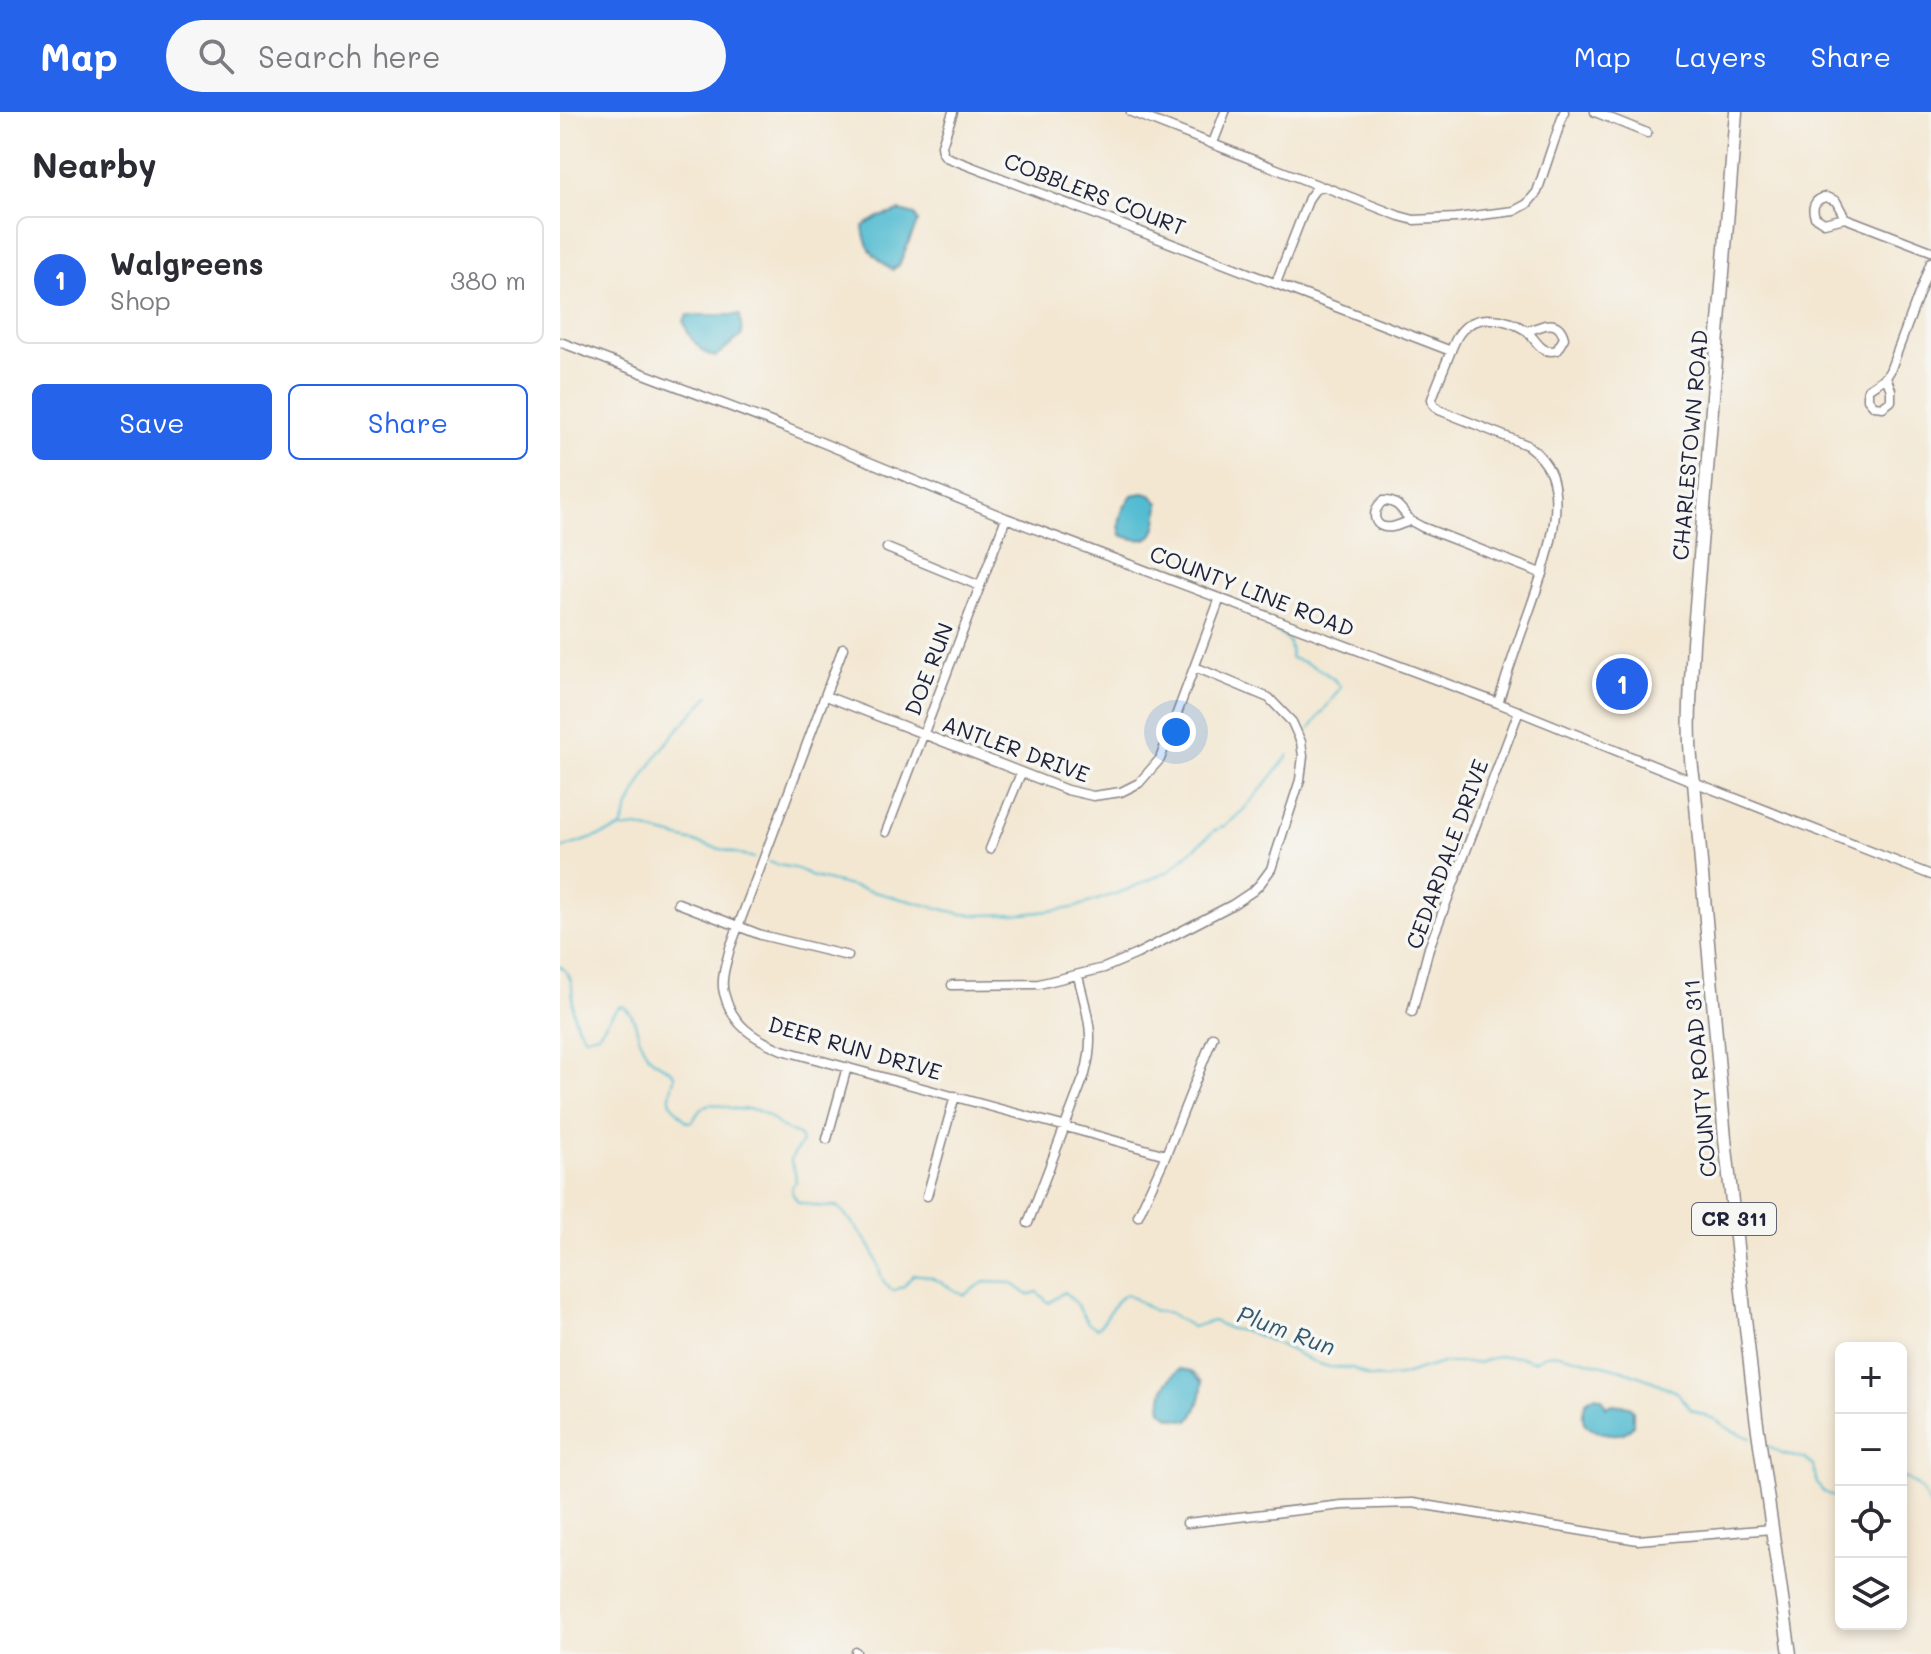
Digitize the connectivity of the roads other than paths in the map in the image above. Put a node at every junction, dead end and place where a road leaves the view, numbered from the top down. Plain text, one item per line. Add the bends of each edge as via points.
1 (953, 112) edge
2 (1131, 112) edge
3 (1225, 112) edge
4 (1564, 112) edge
5 (1595, 112) edge
6 (1736, 112) edge
7 (1647, 133) dead end
8 (1213, 143) junction
9 (1321, 186) junction
10 (1845, 218) dead end
11 (1931, 251) edge
12 (1931, 262) edge
13 (1276, 283) junction
14 (1527, 331) dead end
15 (560, 342) edge
16 (1451, 351) junction
17 (1886, 377) dead end
18 (1006, 518) junction
19 (1411, 521) dead end
20 (887, 548) dead end
21 (1543, 574) junction
22 (980, 586) junction
23 (1220, 598) junction
24 (843, 648) dead end
25 (1195, 667) junction
26 (826, 696) junction
27 (1498, 703) junction
28 (1519, 711) junction
29 (923, 735) junction
30 (1021, 773) junction
31 (1694, 782) junction
32 (886, 832) dead end
33 (990, 849) dead end
34 (1931, 875) edge
35 (678, 903) dead end
36 (737, 927) junction
37 (848, 956) dead end
38 (1078, 976) junction
39 (952, 985) dead end
40 (1412, 1012) dead end
41 (1213, 1037) dead end
42 (847, 1067) junction
43 (955, 1096) junction
44 (1064, 1126) junction
45 (827, 1139) dead end
46 (1166, 1155) junction
47 (927, 1196) dead end
48 (1138, 1216) dead end
49 (1028, 1223) dead end
50 (1187, 1523) dead end
51 (1772, 1529) junction
52 (1790, 1654) edge

1 - 13 street, COBBLERS COURT via 942,145 946,157
2 - 8 street
3 - 8 street
4 - 9 street via 1537,192 1514,211 1414,220
5 - 7 street
6 - 31 main road, CHARLESTOWN ROAD via 1693,643
8 - 9 street
9 - 13 street via 1309,198
10 - 11 street
12 - 17 street
13 - 16 street
14 - 16 street via 1507,322 1480,320 1461,331
15 - 18 street, COUNTY LINE ROAD
16 - 21 street via 1433,394 1435,408 1527,445 1550,473 1554,511
18 - 22 street, DOE RUN
18 - 23 street, COUNTY LINE ROAD
19 - 21 street
20 - 22 street
21 - 27 street
22 - 29 street, DOE RUN
23 - 25 street, ANTLER DRIVE
23 - 27 street, COUNTY LINE ROAD
24 - 26 street, DEER RUN DRIVE
25 - 30 street, ANTLER DRIVE via 1160,759 1139,783 1093,796
25 - 38 street via 1269,698 1292,722 1301,742 1300,780 1271,869 1232,905 1137,954
26 - 29 street, ANTLER DRIVE
26 - 36 street, DEER RUN DRIVE
27 - 28 street, COUNTY LINE ROAD
28 - 31 street, COUNTY LINE ROAD
28 - 40 street, CEDARDALE DRIVE via 1429,948
29 - 30 street, ANTLER DRIVE
29 - 32 street, DOE RUN
30 - 33 street
31 - 34 street, COUNTY LINE ROAD
31 - 51 main road, COUNTY ROAD 311 / CR 311 via 1725,1139
35 - 36 street
36 - 37 street
36 - 42 street, DEER RUN DRIVE via 723,984 741,1026 782,1050
38 - 39 street via 1039,984
38 - 44 street via 1091,1052
41 - 46 street
42 - 43 street, DEER RUN DRIVE
42 - 45 street
43 - 44 street, DEER RUN DRIVE
43 - 47 street
44 - 46 street, DEER RUN DRIVE
44 - 49 street
46 - 48 street
50 - 51 street via 1342,1505 1413,1503 1638,1540
51 - 52 main road, COUNTY ROAD 311 / CR 311

